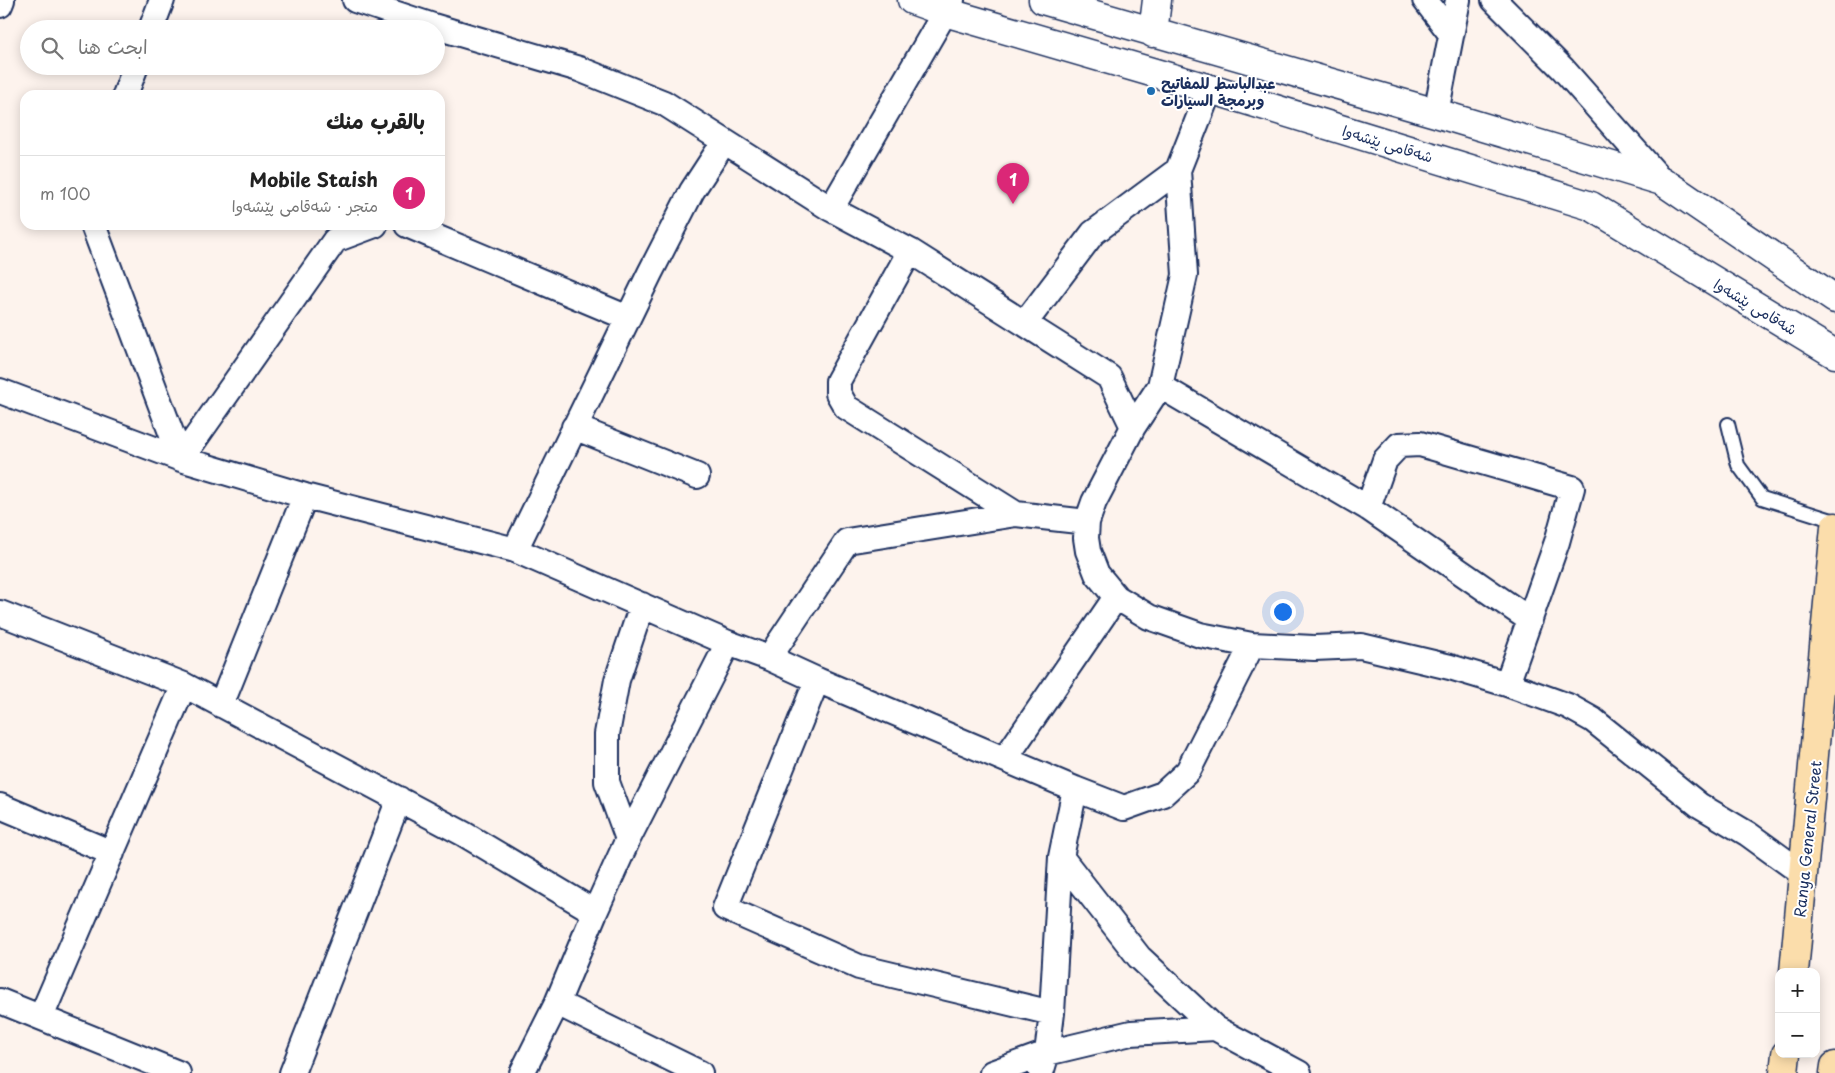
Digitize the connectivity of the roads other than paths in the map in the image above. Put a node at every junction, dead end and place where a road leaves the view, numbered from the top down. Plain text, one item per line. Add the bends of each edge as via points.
1 (2, 0) edge
2 (162, 0) edge
3 (355, 0) edge
4 (912, 0) edge
5 (1043, 0) edge
6 (1157, 0) edge
7 (1425, 0) edge
8 (1458, 0) edge
9 (1494, 0) edge
10 (0, 5) edge
11 (949, 6) edge
12 (154, 20) edge
13 (415, 20) edge
14 (445, 30) edge
15 (1153, 33) junction
16 (1451, 34) junction
17 (133, 75) edge
18 (1210, 89) junction
19 (127, 90) edge
20 (1436, 113) junction
21 (724, 142) junction
22 (1178, 170) junction
23 (1662, 181) junction
24 (831, 209) junction
25 (95, 230) edge
26 (363, 230) edge
27 (419, 230) edge
28 (910, 251) junction
29 (1835, 299) edge
30 (628, 318) junction
31 (1025, 323) junction
32 (1835, 354) edge
33 (1160, 386) junction
34 (0, 391) edge
35 (1728, 424) dead end
36 (1133, 426) junction
37 (574, 427) junction
38 (181, 459) junction
39 (697, 476) dead end
40 (305, 496) junction
41 (1368, 508) junction
42 (1016, 514) junction
43 (1835, 521) edge
44 (1087, 522) junction
45 (1835, 527) edge
46 (515, 550) junction
47 (1116, 596) junction
48 (642, 605) junction
49 (0, 613) edge
50 (1530, 620) junction
51 (728, 642) junction
52 (1252, 645) junction
53 (769, 658) junction
54 (817, 680) junction
55 (1507, 684) junction
56 (184, 685) junction
57 (221, 705) junction
58 (1005, 759) junction
59 (1075, 789) junction
60 (399, 799) junction
61 (0, 806) edge
62 (628, 839) junction
63 (112, 853) junction
64 (1061, 857) junction
65 (1803, 874) junction
66 (594, 912) junction
67 (1794, 968) edge
68 (0, 1000) edge
69 (557, 1003) junction
70 (1052, 1013) junction
71 (41, 1017) junction
72 (1215, 1028) junction
73 (1786, 1058) edge
74 (1044, 1063) edge
75 (1835, 1066) edge
76 (1292, 1071) edge
77 (178, 1073) edge
78 (292, 1073) edge
79 (522, 1073) edge
80 (700, 1073) edge
81 (992, 1073) edge
82 (1784, 1073) edge
83 (1834, 1073) edge

1 - 10 street
2 - 12 street
3 - 13 street
4 - 11 main road, شەقامی پێشەوا
5 - 15 main road
6 - 15 main road
7 - 16 street
8 - 16 street
9 - 23 street via 1563,69
11 - 18 main road, شەقامی پێشەوا
11 - 24 street
14 - 21 street via 580,69 664,102
15 - 20 main road
16 - 20 street
17 - 19 street
18 - 22 street
18 - 32 main road, شەقامی پێشەوا via 1591,206
20 - 23 main road
21 - 24 street
21 - 30 street via 692,191
22 - 31 street via 1093,233
22 - 33 street via 1185,275
23 - 29 main road
24 - 28 street
25 - 38 street
26 - 38 street via 336,240
27 - 30 street
28 - 31 street
28 - 42 street via 838,380 838,393 846,407
30 - 37 street
31 - 36 street via 1109,378
33 - 36 street
33 - 41 street
34 - 38 street
35 - 43 lane via 1738,465 1762,498
36 - 44 street
37 - 39 street
37 - 46 street
38 - 40 street
40 - 46 street
40 - 57 street
41 - 50 street
41 - 50 street via 1385,460 1399,445 1420,444 1572,488
42 - 44 street
42 - 53 street via 847,541
44 - 47 street via 1088,551 1097,574
45 - 65 highway, Ranya General Street
46 - 48 street
47 - 52 street via 1149,617 1200,635
47 - 58 street
48 - 51 street
48 - 62 street via 617,680 607,734 607,782
49 - 56 street
50 - 55 street
51 - 53 street
51 - 62 street
52 - 55 street via 1361,646
52 - 59 street via 1188,771 1163,794 1124,808
53 - 54 street
54 - 58 street
54 - 70 street via 725,908 859,966
55 - 65 street via 1568,706 1593,720 1699,805 1748,834
56 - 57 street
56 - 63 street
57 - 60 street
58 - 59 street
59 - 64 street
60 - 66 street
60 - 78 street
61 - 63 street
62 - 66 street
63 - 71 street
64 - 70 street
64 - 72 street via 1139,957
65 - 67 highway, Ranya General Street
66 - 69 street
68 - 71 street
69 - 79 street
69 - 80 street
70 - 74 street
71 - 77 street
72 - 74 street via 1131,1033
72 - 76 street
73 - 82 highway
74 - 81 street
75 - 83 highway

